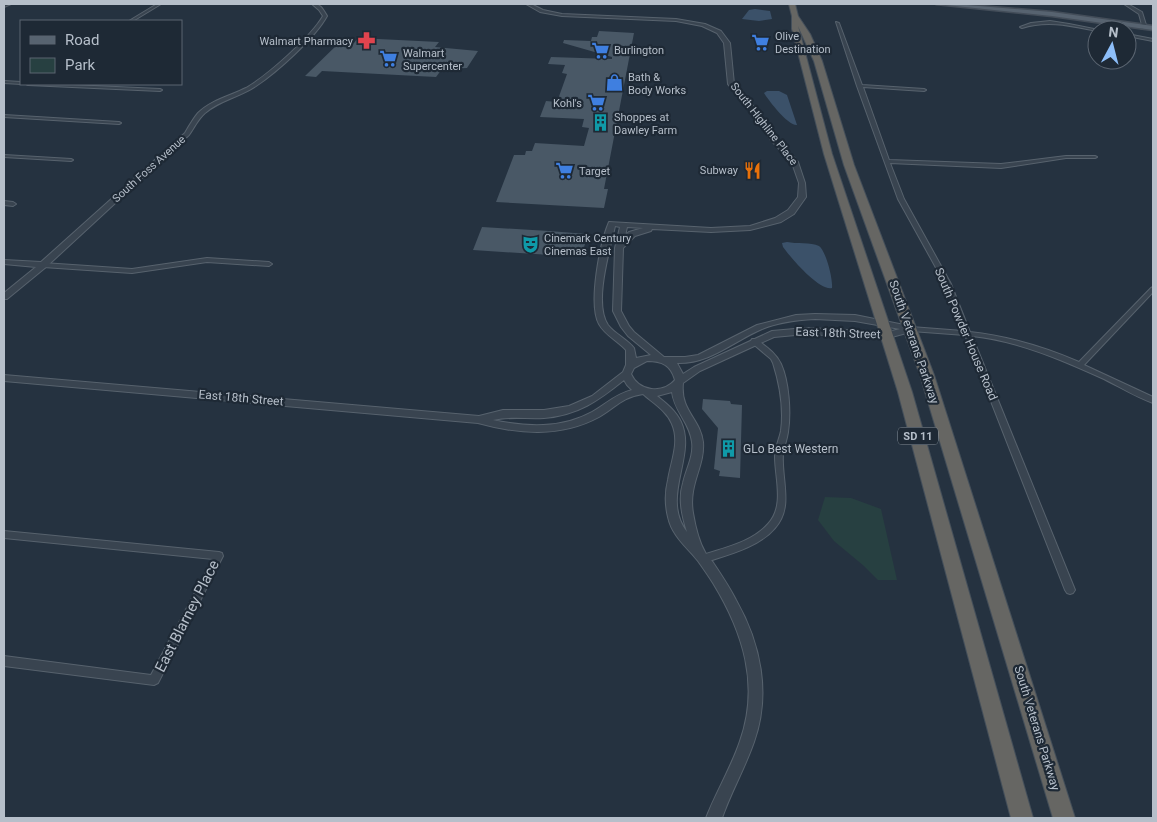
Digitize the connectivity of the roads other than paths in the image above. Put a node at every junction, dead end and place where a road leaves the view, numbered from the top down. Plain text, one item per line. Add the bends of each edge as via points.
1 (9, 4) edge
2 (159, 4) edge
3 (314, 4) edge
4 (528, 4) edge
5 (792, 4) edge
6 (939, 4) edge
7 (1126, 4) edge
8 (4, 6) edge
9 (539, 6) edge
10 (582, 16) junction
11 (795, 16) junction
12 (133, 20) edge
13 (837, 23) dead end
14 (1022, 27) dead end
15 (1142, 27) junction
16 (1087, 28) edge
17 (1153, 29) edge
18 (1137, 37) edge
19 (1153, 40) edge
20 (4, 82) edge
21 (20, 83) edge
22 (52, 85) edge
23 (859, 86) junction
24 (160, 90) dead end
25 (924, 90) dead end
26 (4, 116) edge
27 (119, 123) dead end
28 (4, 156) edge
29 (1095, 157) dead end
30 (71, 160) dead end
31 (886, 160) junction
32 (4, 203) edge
33 (13, 204) dead end
34 (624, 225) junction
35 (671, 228) junction
36 (619, 248) junction
37 (4, 262) edge
38 (269, 264) dead end
39 (43, 265) junction
40 (1153, 289) edge
41 (4, 297) edge
42 (885, 328) junction
43 (911, 329) junction
44 (968, 334) junction
45 (754, 340) junction
46 (663, 360) junction
47 (1080, 365) junction
48 (628, 369) junction
49 (4, 378) edge
50 (679, 381) junction
51 (645, 391) junction
52 (1153, 400) edge
53 (478, 419) junction
54 (4, 534) edge
55 (702, 557) junction
56 (1070, 590) dead end
57 (4, 661) edge
58 (714, 818) edge
59 (1022, 818) edge
60 (1064, 818) edge

1 - 8 street
2 - 12 street
3 - 39 street, South Foss Avenue via 325,16 312,34 257,83 202,114 187,134
4 - 9 street
5 - 11 highway, South Veterans Parkway / SD 11
6 - 15 main road via 1043,13
7 - 15 street via 1141,13
9 - 10 street, South Highline Place
9 - 10 street, South Highline Place via 562,15
10 - 35 street, South Highline Place via 683,21 719,32 728,42 731,84 797,166 802,197 796,208 778,220 731,230
11 - 42 highway, South Veterans Parkway / SD 11 via 795,29 828,154
11 - 43 highway, South Veterans Parkway / SD 11 via 818,61 849,165
13 - 23 street, South Powder House Road
14 - 16 street via 1049,22
15 - 17 main road
18 - 19 street
20 - 21 street
22 - 24 street
23 - 25 street
23 - 31 street, South Powder House Road
26 - 27 street
28 - 30 street
29 - 31 street via 1066,157 1001,166
31 - 44 street, South Powder House Road via 909,217 948,284
32 - 33 street
34 - 35 street, South Highline Place
34 - 36 street
34 - 48 street, South Highline Place via 612,224 598,294 598,312 607,329 631,350
35 - 36 street via 636,232
36 - 46 street via 616,298 619,316 636,339
37 - 39 street
38 - 39 street via 207,260 132,271
39 - 41 street, South Foss Avenue
40 - 47 street
42 - 43 street
42 - 43 street, East 18th Street
42 - 45 street, East 18th Street via 794,331
42 - 46 street, East 18th Street via 819,317 787,320 752,330 702,357
42 - 59 highway, South Veterans Parkway / SD 11 via 923,454
43 - 44 street
43 - 60 highway, South Veterans Parkway / SD 11
44 - 47 street via 1018,343
44 - 56 street, South Powder House Road
45 - 50 street, East 18th Street
45 - 55 street via 774,358 779,369 786,424 779,455 779,515 760,536
46 - 48 street, East 18th Street via 646,358
46 - 50 street via 676,368
47 - 52 street
48 - 51 street via 630,383
48 - 53 street, East 18th Street via 601,394 571,409
49 - 53 street, East 18th Street
50 - 51 street, East 18th Street via 669,390
50 - 55 street via 677,401 694,426 698,444 686,498
51 - 53 street, East 18th Street via 618,397 589,418 563,425 518,428
51 - 55 street via 664,405 680,431 682,444 670,488 671,502 681,536
54 - 57 street, East Blarney Place via 219,556 154,680
55 - 58 street via 742,623 756,685 748,741

